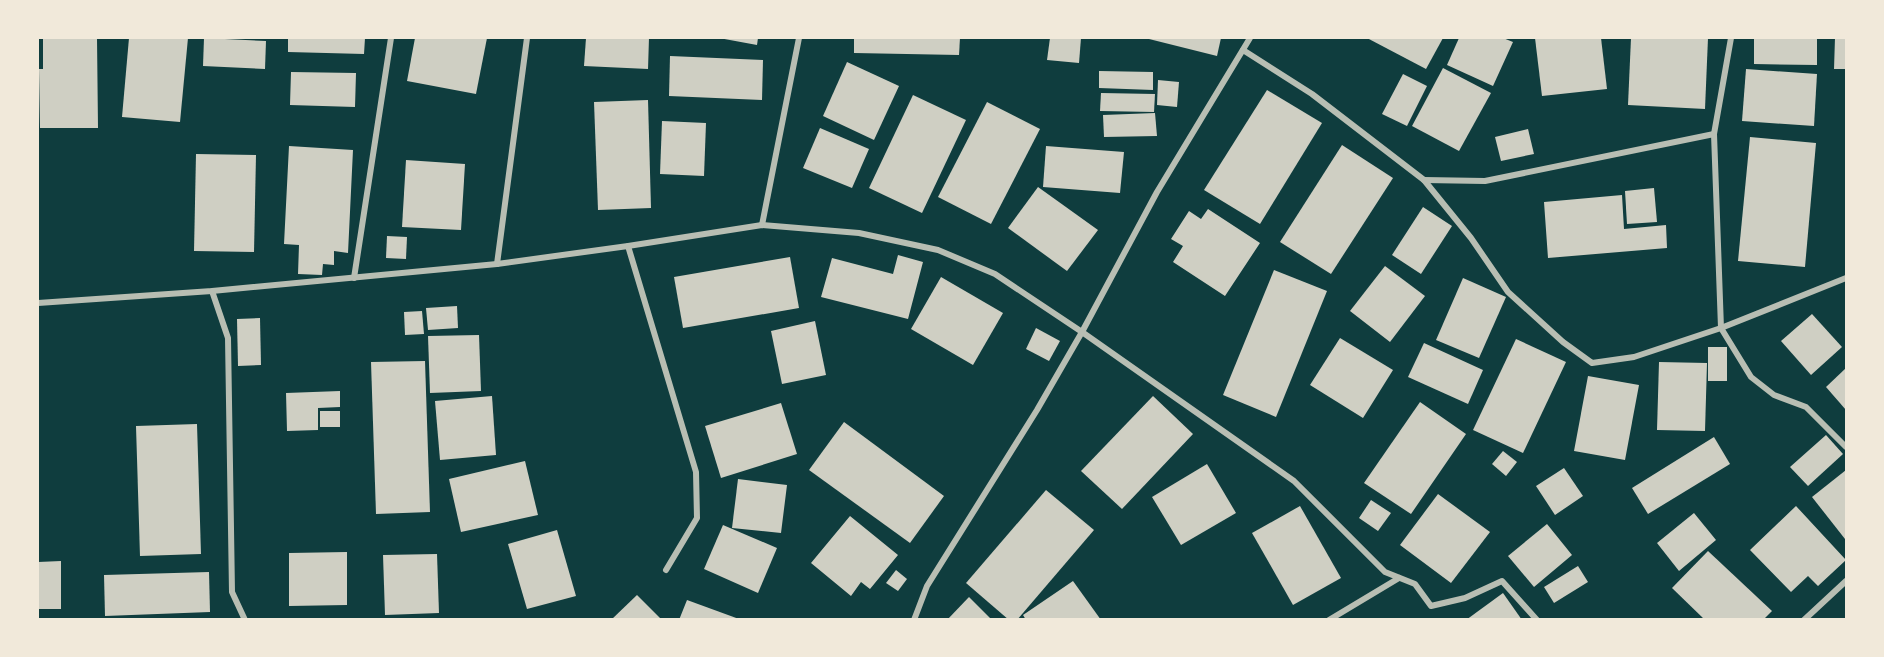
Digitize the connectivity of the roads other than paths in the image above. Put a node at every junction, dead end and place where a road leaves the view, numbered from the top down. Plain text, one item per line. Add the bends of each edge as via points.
1 (391, 38) edge
2 (527, 38) edge
3 (799, 38) edge
4 (1250, 38) edge
5 (1731, 38) edge
6 (1243, 50) junction
7 (1714, 134) junction
8 (1424, 180) junction
9 (762, 225) junction
10 (628, 246) junction
11 (497, 264) junction
12 (354, 278) junction
13 (1846, 278) edge
14 (212, 291) junction
15 (38, 303) edge
16 (1721, 328) junction
17 (1082, 332) junction
18 (1846, 447) edge
19 (666, 570) dead end
20 (1399, 578) junction
21 (1846, 582) edge
22 (245, 620) edge
23 (914, 620) edge
24 (1329, 620) edge
25 (1537, 620) edge
26 (1804, 620) edge

1 - 12 street
2 - 11 street
3 - 9 street
4 - 6 street
5 - 7 street
6 - 8 street via 1312,94
6 - 17 street via 1156,192
7 - 8 street via 1485,181
7 - 16 street
8 - 16 street via 1472,238 1508,292 1592,363 1634,357
9 - 10 street
9 - 17 street via 859,233 938,250 995,274
10 - 11 street
10 - 19 street via 696,472 697,518
11 - 12 street
12 - 14 street
13 - 16 street
14 - 15 street
14 - 22 street via 228,338 232,592
16 - 18 street via 1751,377 1774,395 1806,407
17 - 20 street via 1294,481 1384,572
17 - 23 street via 927,586
20 - 24 street
20 - 25 street via 1415,584 1431,606 1465,598 1502,581
21 - 26 street

